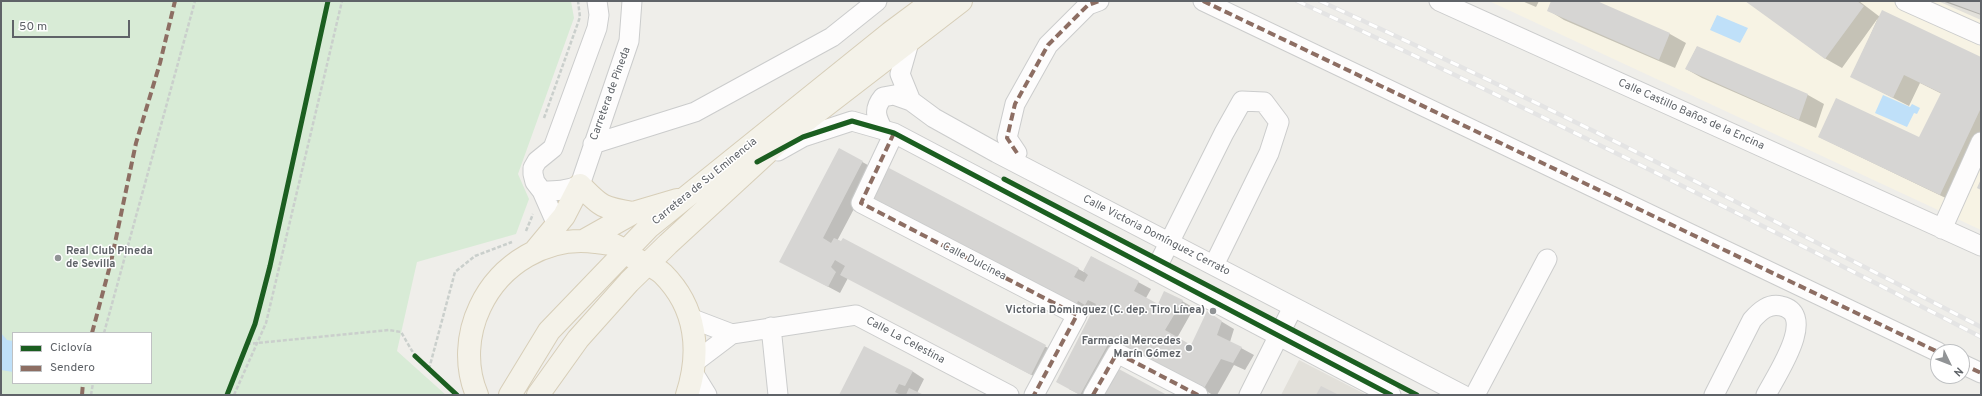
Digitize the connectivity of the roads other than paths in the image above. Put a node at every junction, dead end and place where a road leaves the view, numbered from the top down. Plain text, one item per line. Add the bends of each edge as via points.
1 (597, 1) edge
2 (632, 1) edge
3 (877, 1) edge
4 (933, 1) edge
5 (961, 1) edge
6 (1099, 1) edge
7 (1203, 1) edge
8 (1439, 1) edge
9 (1905, 1) edge
10 (1981, 35) edge
11 (910, 39) junction
12 (911, 101) junction
13 (889, 131) junction
14 (1981, 142) edge
15 (592, 144) junction
16 (1017, 153) dead end
17 (757, 162) junction
18 (580, 185) junction
19 (542, 191) junction
20 (687, 197) junction
21 (633, 213) junction
22 (557, 225) junction
23 (1942, 229) junction
24 (583, 240) junction
25 (525, 243) junction
26 (1170, 243) junction
27 (1981, 246) edge
28 (624, 252) junction
29 (1547, 259) dead end
30 (647, 265) junction
31 (1214, 265) junction
32 (1155, 271) junction
33 (1293, 307) junction
34 (690, 318) junction
35 (771, 327) junction
36 (732, 334) junction
37 (1278, 336) junction
38 (1930, 348) edge
39 (695, 368) junction
40 (1970, 368) edge
41 (1981, 373) edge
42 (474, 391) edge
43 (510, 395) edge
44 (538, 395) edge
45 (687, 395) edge
46 (707, 395) edge
47 (778, 395) edge
48 (1009, 395) edge
49 (1034, 395) edge
50 (1093, 395) edge
51 (1198, 395) edge
52 (1249, 395) edge
53 (1391, 395) edge
54 (1463, 395) edge
55 (1475, 395) edge
56 (1714, 395) edge
57 (1766, 395) edge

1 - 19 street via 597,28 553,148 537,161 533,168 535,182
2 - 15 street, Carretera de Pineda via 629,41
3 - 15 street via 832,37 695,112
4 - 20 main road, Carretera de Su Eminencia
5 - 11 main road, Carretera de Su Eminencia
6 - 16 street via 1088,5 1048,45 1015,104 1007,138
7 - 38 street
8 - 23 street, Calle Castillo Baños de la Encina
9 - 10 street
11 - 12 street via 900,74
11 - 17 main road, Carretera de Su Eminencia via 782,139
12 - 13 street via 894,95 883,97 878,103 875,113
12 - 26 street, Calle Victoria Domínguez Cerrato via 934,118 997,153
13 - 17 street via 852,121 803,137
13 - 32 street
13 - 49 street, Calle Dulcinea via 860,203 1077,315
14 - 23 street
15 - 18 street, Carretera de Pineda
17 - 30 main road, Carretera de Su Eminencia
18 - 19 street via 558,192
18 - 21 main road via 606,208
18 - 22 main road
18 - 24 main road via 578,209
19 - 22 street
20 - 21 main road
20 - 28 main road, Carretera de Su Eminencia via 649,227
21 - 24 main road
22 - 25 main road
23 - 27 street, Calle Castillo Baños de la Encina
24 - 25 main road
24 - 28 main road via 614,245
25 - 42 main road via 487,292 473,321 468,352
26 - 31 street, Calle Victoria Domínguez Cerrato
26 - 31 street via 1224,132 1242,102 1264,102 1279,122 1269,154
26 - 32 street
28 - 30 main road
28 - 43 main road, Carretera de Su Eminencia via 549,331
29 - 55 street
30 - 34 main road via 662,273 679,294
30 - 44 main road, Carretera de Su Eminencia via 578,339
31 - 33 street, Calle Victoria Domínguez Cerrato
32 - 37 street
33 - 37 street
33 - 54 street, Calle Victoria Domínguez Cerrato
34 - 36 street
34 - 39 main road via 696,346
35 - 36 street, Calle La Celestina
35 - 47 street
35 - 48 street, Calle La Celestina via 856,315
36 - 39 street
37 - 52 street
37 - 53 street
39 - 45 main road
39 - 46 street
40 - 41 street
50 - 51 street via 1117,353
56 - 57 street via 1752,320 1771,305 1782,306 1790,310 1796,318 1798,327 1794,342

